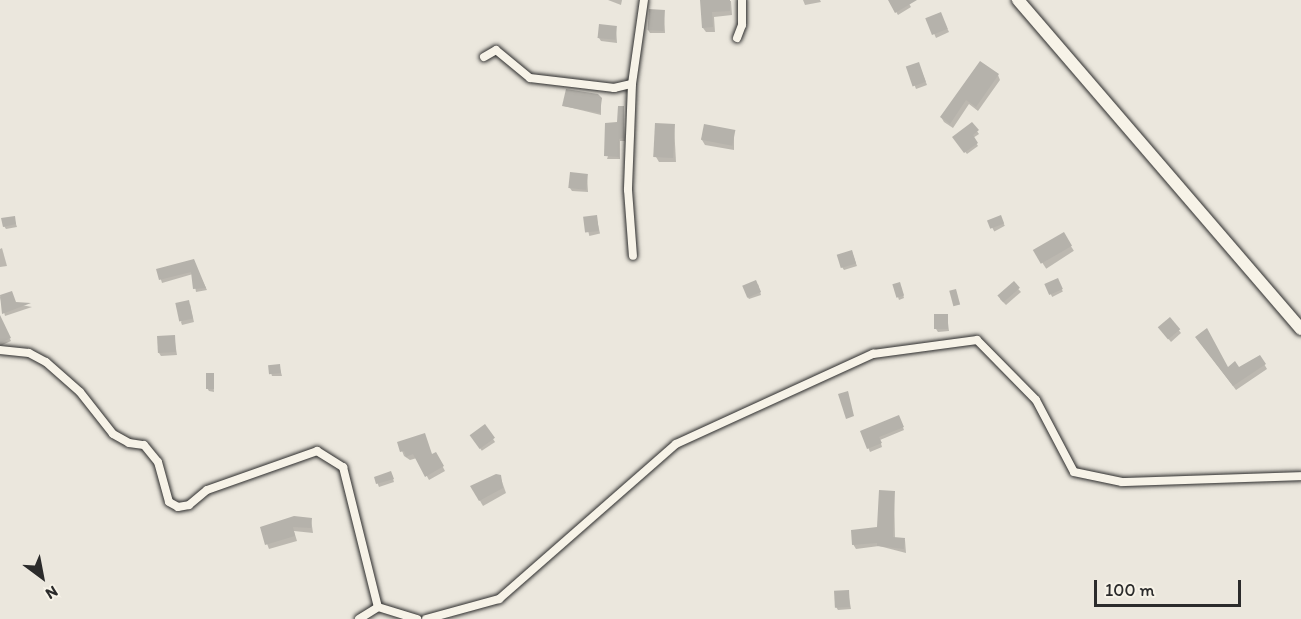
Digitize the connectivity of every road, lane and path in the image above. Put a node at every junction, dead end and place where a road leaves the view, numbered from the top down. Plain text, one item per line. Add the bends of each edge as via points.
1 (644, 0) edge
2 (741, 0) edge
3 (1018, 0) edge
4 (737, 38) dead end
5 (484, 57) dead end
6 (632, 84) junction
7 (633, 256) dead end
8 (1301, 329) edge
9 (0, 350) edge
10 (1301, 476) edge
11 (378, 607) junction
12 (359, 619) edge
13 (417, 619) edge
14 (426, 619) edge

1 - 6 street
2 - 4 street via 742,25
3 - 8 main road
5 - 6 street via 496,50 530,78 614,88
6 - 7 street via 628,190
9 - 11 street via 28,353 46,362 80,392 113,434 148,450 164,476 169,502 178,507 189,505 207,490 317,451 344,467
10 - 14 street via 1122,482 1074,472 1036,400 977,340 873,354 676,444 499,599
11 - 12 street
11 - 13 street

